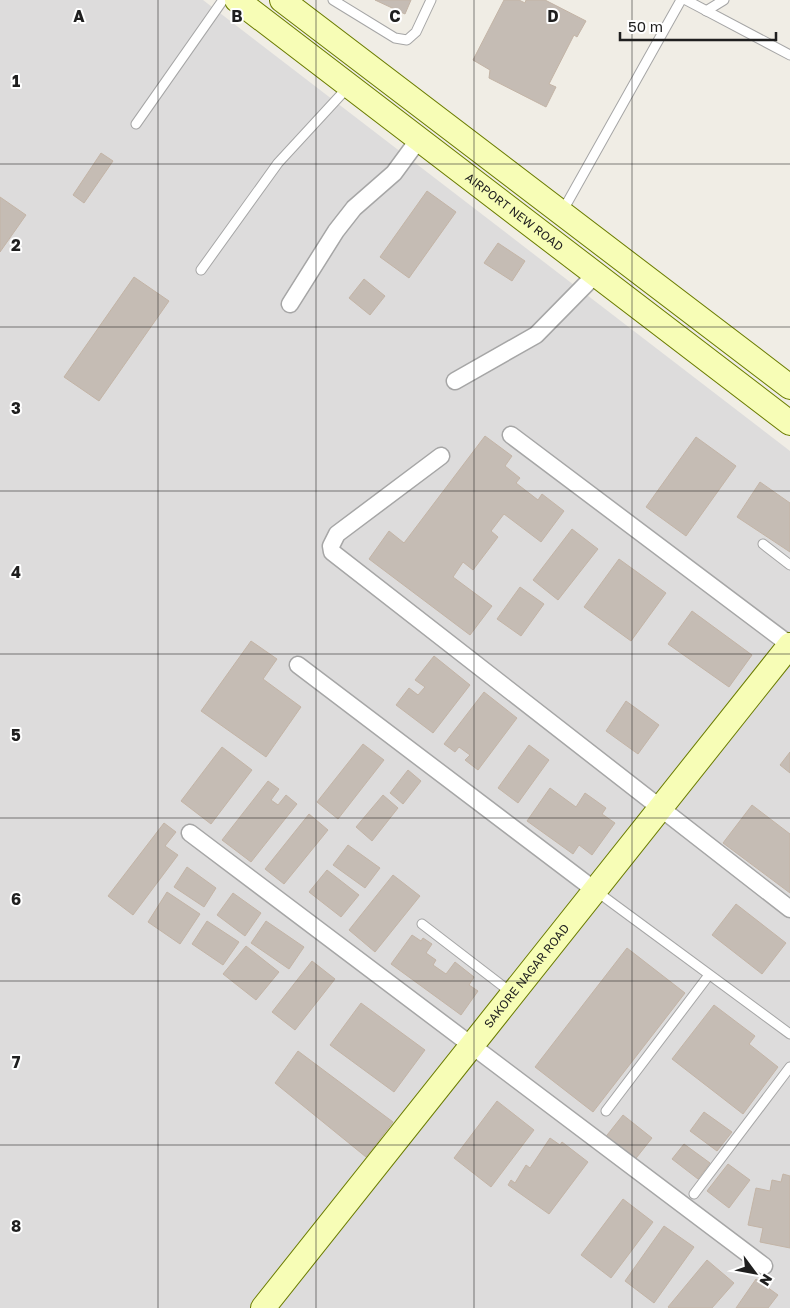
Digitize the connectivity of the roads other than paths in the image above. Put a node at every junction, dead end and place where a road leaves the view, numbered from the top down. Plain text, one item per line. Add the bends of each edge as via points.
1 (223, 0) edge
2 (237, 0) edge
3 (282, 0) edge
4 (333, 0) edge
5 (431, 0) edge
6 (681, 0) edge
7 (686, 0) edge
8 (724, 0) edge
9 (706, 11) junction
10 (790, 55) edge
11 (349, 86) junction
12 (136, 124) dead end
13 (419, 140) junction
14 (562, 213) junction
15 (201, 270) dead end
16 (596, 274) junction
17 (290, 304) dead end
18 (455, 381) dead end
19 (790, 387) edge
20 (790, 424) edge
21 (511, 434) dead end
22 (441, 456) dead end
23 (763, 544) dead end
24 (790, 565) edge
25 (790, 645) edge
26 (298, 665) dead end
27 (661, 808) junction
28 (190, 832) dead end
29 (596, 891) junction
30 (790, 909) edge
31 (422, 924) dead end
32 (709, 974) junction
33 (513, 994) junction
34 (790, 1034) edge
35 (472, 1046) junction
36 (790, 1068) edge
37 (606, 1111) dead end
38 (694, 1194) dead end
39 (764, 1266) dead end
40 (263, 1308) edge

1 - 12 lane
2 - 11 main road, AIRPORT NEW ROAD
3 - 14 main road
4 - 5 lane via 394,38 407,40 416,32
6 - 14 lane
7 - 9 lane
8 - 9 lane
9 - 10 lane
11 - 13 main road, AIRPORT NEW ROAD
11 - 15 lane via 278,163
13 - 16 main road, AIRPORT NEW ROAD
13 - 17 street via 394,173 348,216
14 - 19 main road
16 - 18 street via 536,335
16 - 20 main road, AIRPORT NEW ROAD
21 - 25 street
22 - 27 street via 337,534 331,546 332,552
23 - 24 lane
25 - 27 main road, SAKORE NAGAR ROAD
26 - 29 street
27 - 29 main road, SAKORE NAGAR ROAD
27 - 30 street
28 - 35 street
29 - 32 lane
29 - 33 main road, SAKORE NAGAR ROAD
31 - 33 lane
32 - 34 lane
32 - 37 lane
33 - 35 main road, SAKORE NAGAR ROAD
35 - 39 street
35 - 40 main road, SAKORE NAGAR ROAD
36 - 38 lane

